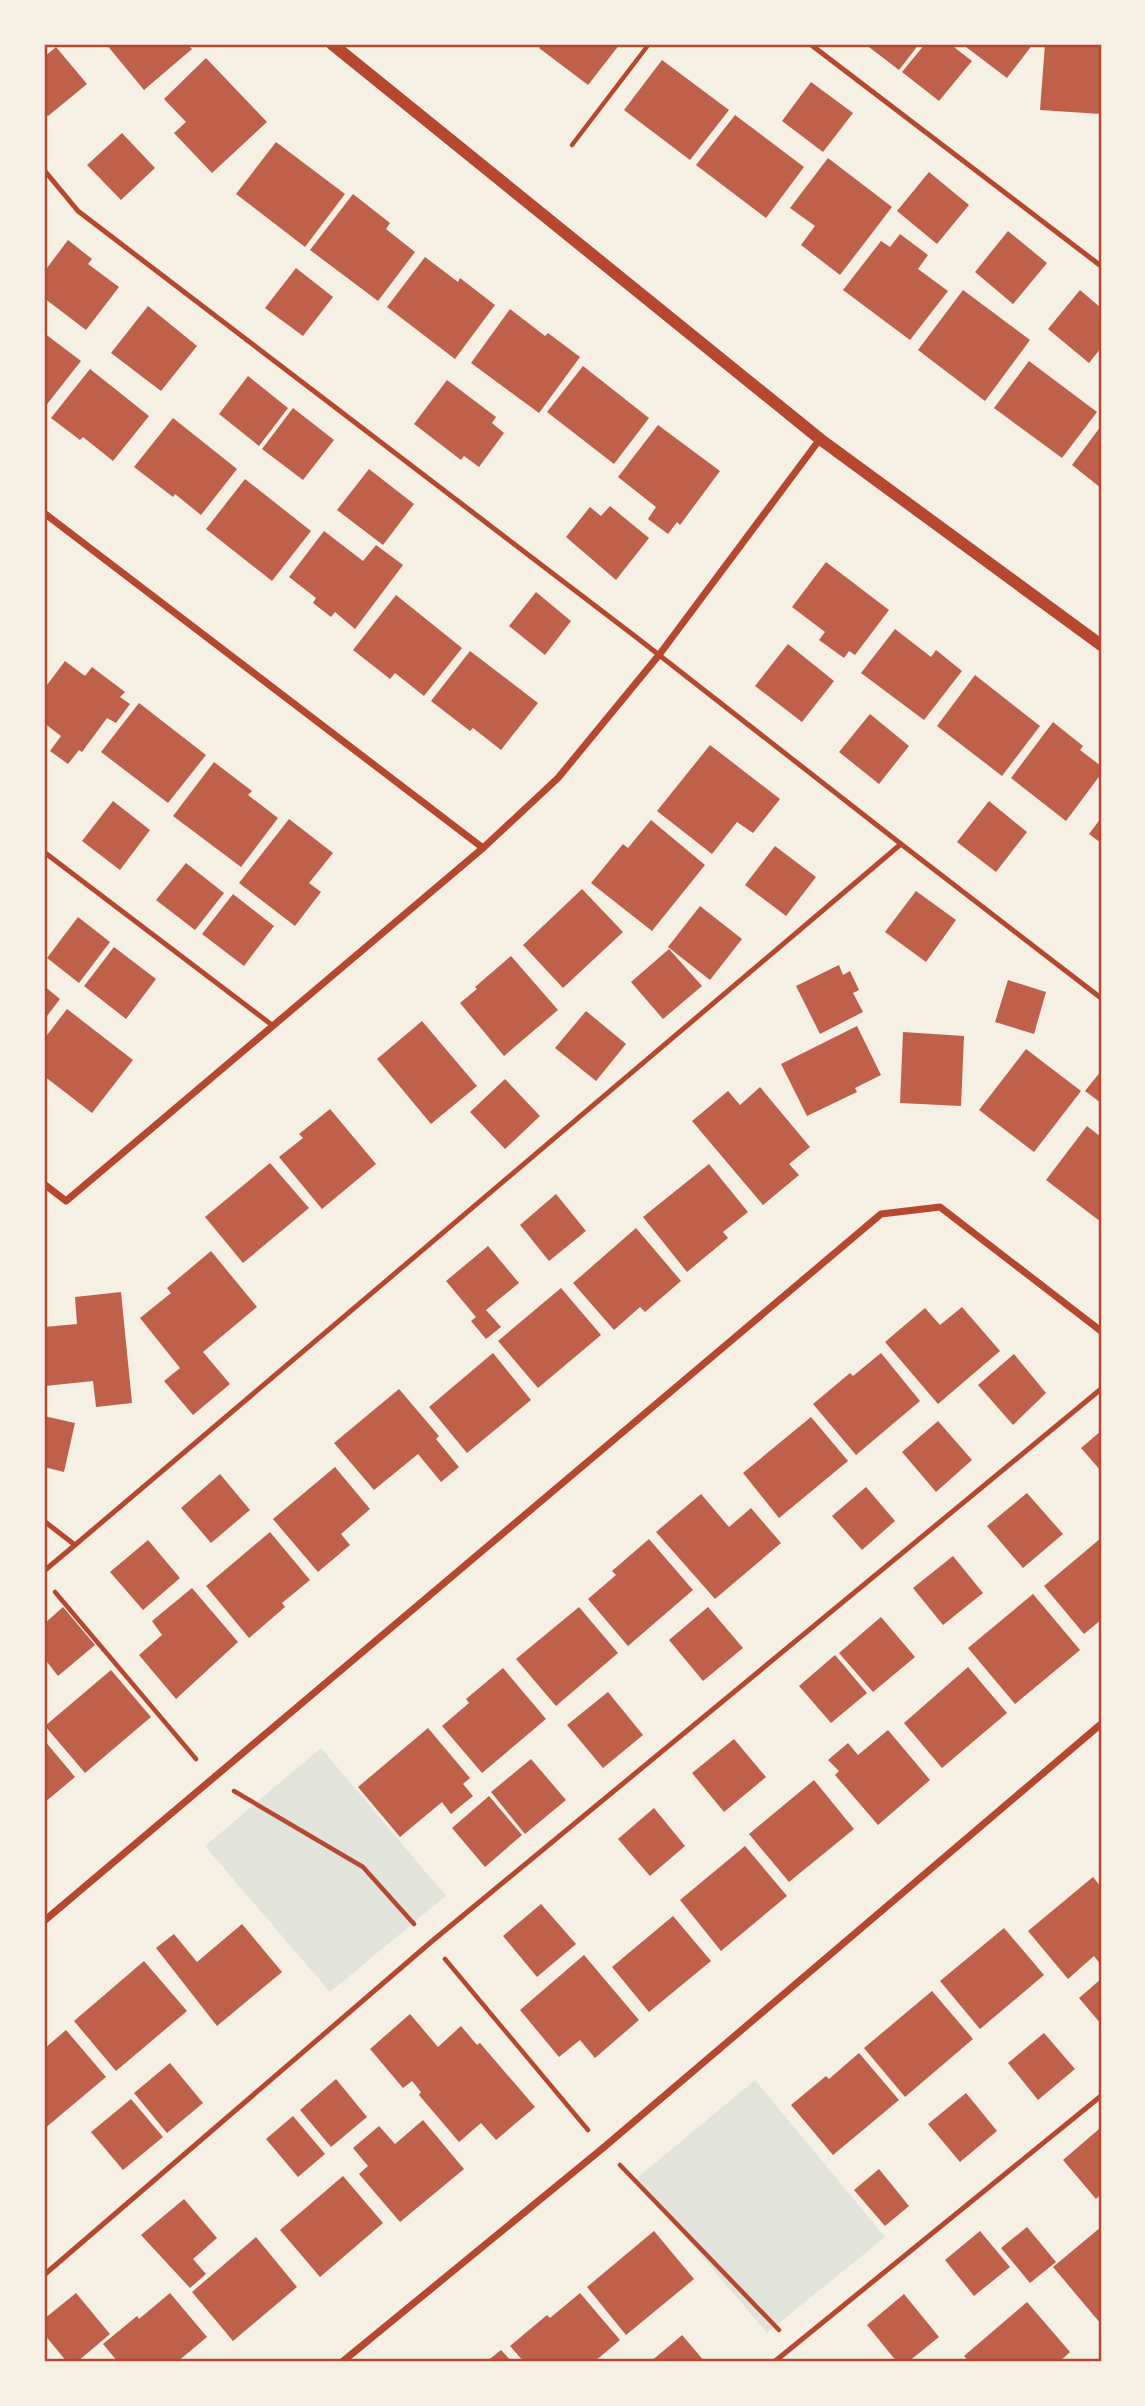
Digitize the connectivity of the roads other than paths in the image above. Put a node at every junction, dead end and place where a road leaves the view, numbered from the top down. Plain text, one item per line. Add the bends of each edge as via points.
1 (332, 44) edge
2 (810, 44) edge
3 (44, 170) edge
4 (1101, 267) edge
5 (820, 439) junction
6 (44, 513) edge
7 (1101, 645) edge
8 (659, 655) junction
9 (901, 844) junction
10 (483, 848) junction
11 (44, 852) edge
12 (1101, 998) edge
13 (272, 1025) junction
14 (44, 1184) edge
15 (1101, 1331) edge
16 (1101, 1389) edge
17 (44, 1521) edge
18 (75, 1545) junction
19 (44, 1572) edge
20 (1101, 1724) edge
21 (44, 1921) edge
22 (1101, 2096) edge
23 (44, 2275) edge
24 (342, 2362) edge
25 (774, 2362) edge

1 - 5 street
2 - 4 lane
3 - 8 lane via 78,211
5 - 7 street
5 - 8 street
6 - 10 street
8 - 9 lane
8 - 10 street via 558,778
9 - 12 lane
9 - 18 lane
10 - 13 street
11 - 13 lane
13 - 14 street via 66,1201
15 - 21 street via 940,1207 881,1214
16 - 23 lane via 431,1942
17 - 18 lane
18 - 19 lane
20 - 24 street via 603,2148
22 - 25 lane

